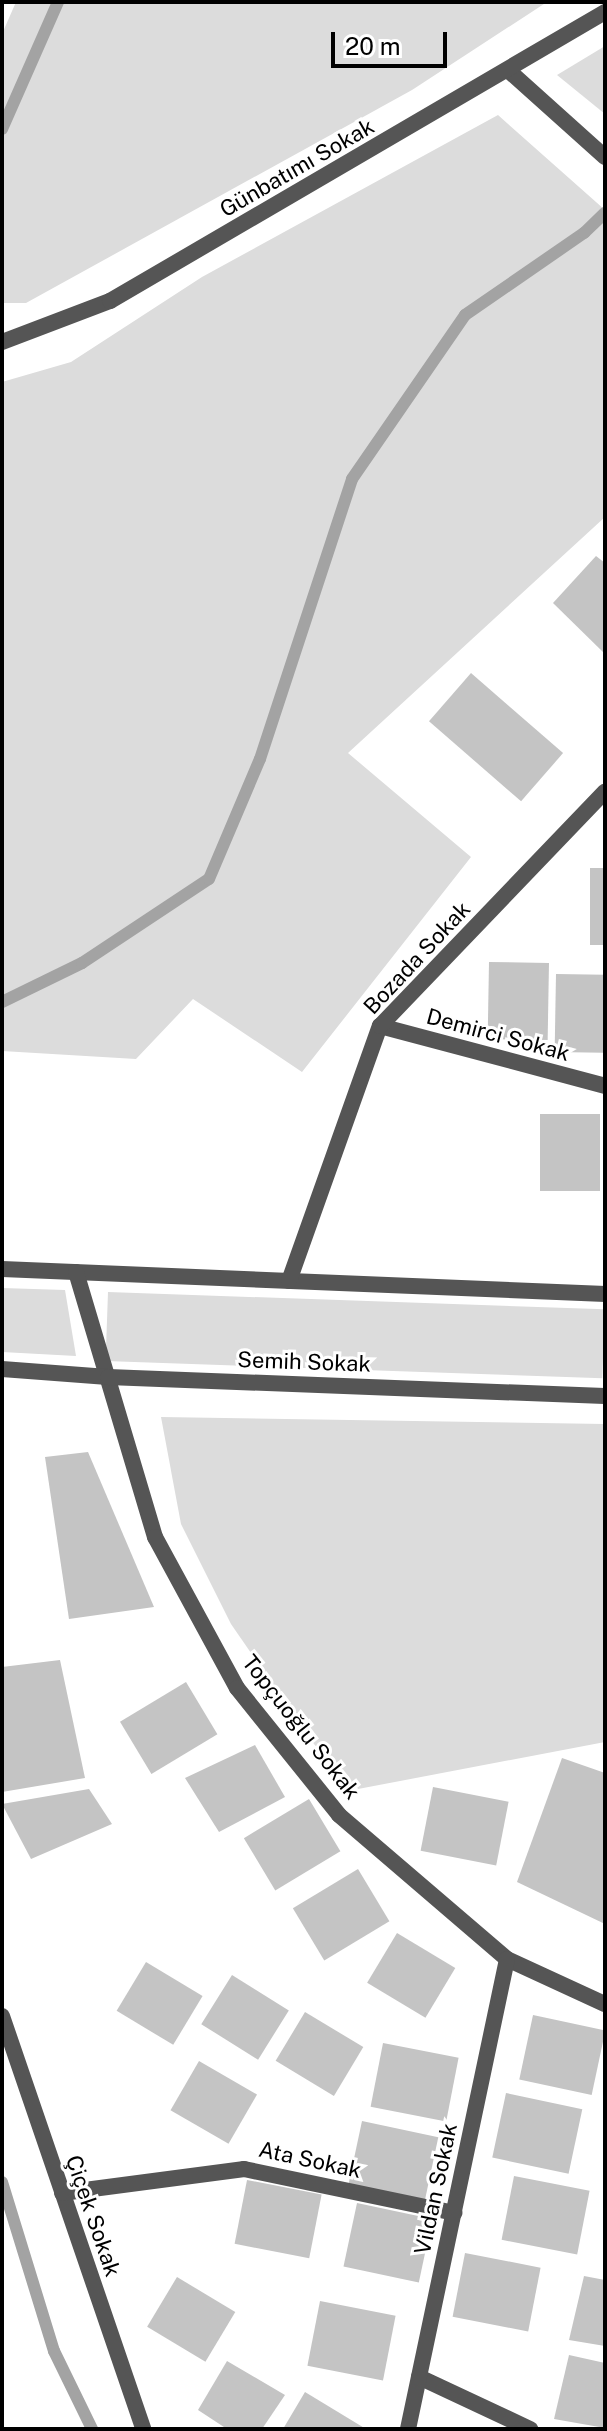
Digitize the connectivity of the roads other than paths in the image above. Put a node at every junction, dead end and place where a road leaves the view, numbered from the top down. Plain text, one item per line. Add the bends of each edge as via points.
1 (605, 12) edge
2 (509, 71) junction
3 (605, 157) edge
4 (2, 342) edge
5 (605, 791) edge
6 (380, 1026) junction
7 (605, 1086) edge
8 (2, 1269) edge
9 (76, 1272) junction
10 (289, 1281) junction
11 (605, 1294) edge
12 (2, 1369) edge
13 (108, 1377) junction
14 (605, 1396) edge
15 (507, 1959) junction
16 (605, 2004) edge
17 (2, 2016) edge
18 (62, 2193) junction
19 (454, 2213) junction
20 (419, 2377) junction
21 (143, 2429) edge
22 (408, 2429) edge
23 (530, 2429) edge

1 - 2 street, Günbatımı Sokak
2 - 3 street
2 - 4 street, Günbatımı Sokak via 110,301
5 - 6 street, Bozada Sokak
6 - 7 street, Demirci Sokak
6 - 10 street, Bozada Sokak
8 - 9 street
9 - 10 street
9 - 13 street, Topçuoğlu Sokak
10 - 11 street
12 - 13 street, Semih Sokak
13 - 14 street, Semih Sokak
13 - 15 street, Topçuoğlu Sokak via 155,1537 237,1688 339,1815
15 - 16 street, Topçuoğlu Sokak
15 - 19 street, Vildan Sokak
17 - 18 street, Çiçek Sokak
18 - 19 street, Ata Sokak via 244,2169
18 - 21 street, Çiçek Sokak
19 - 20 street, Vildan Sokak
20 - 22 street, Vildan Sokak
20 - 23 street

